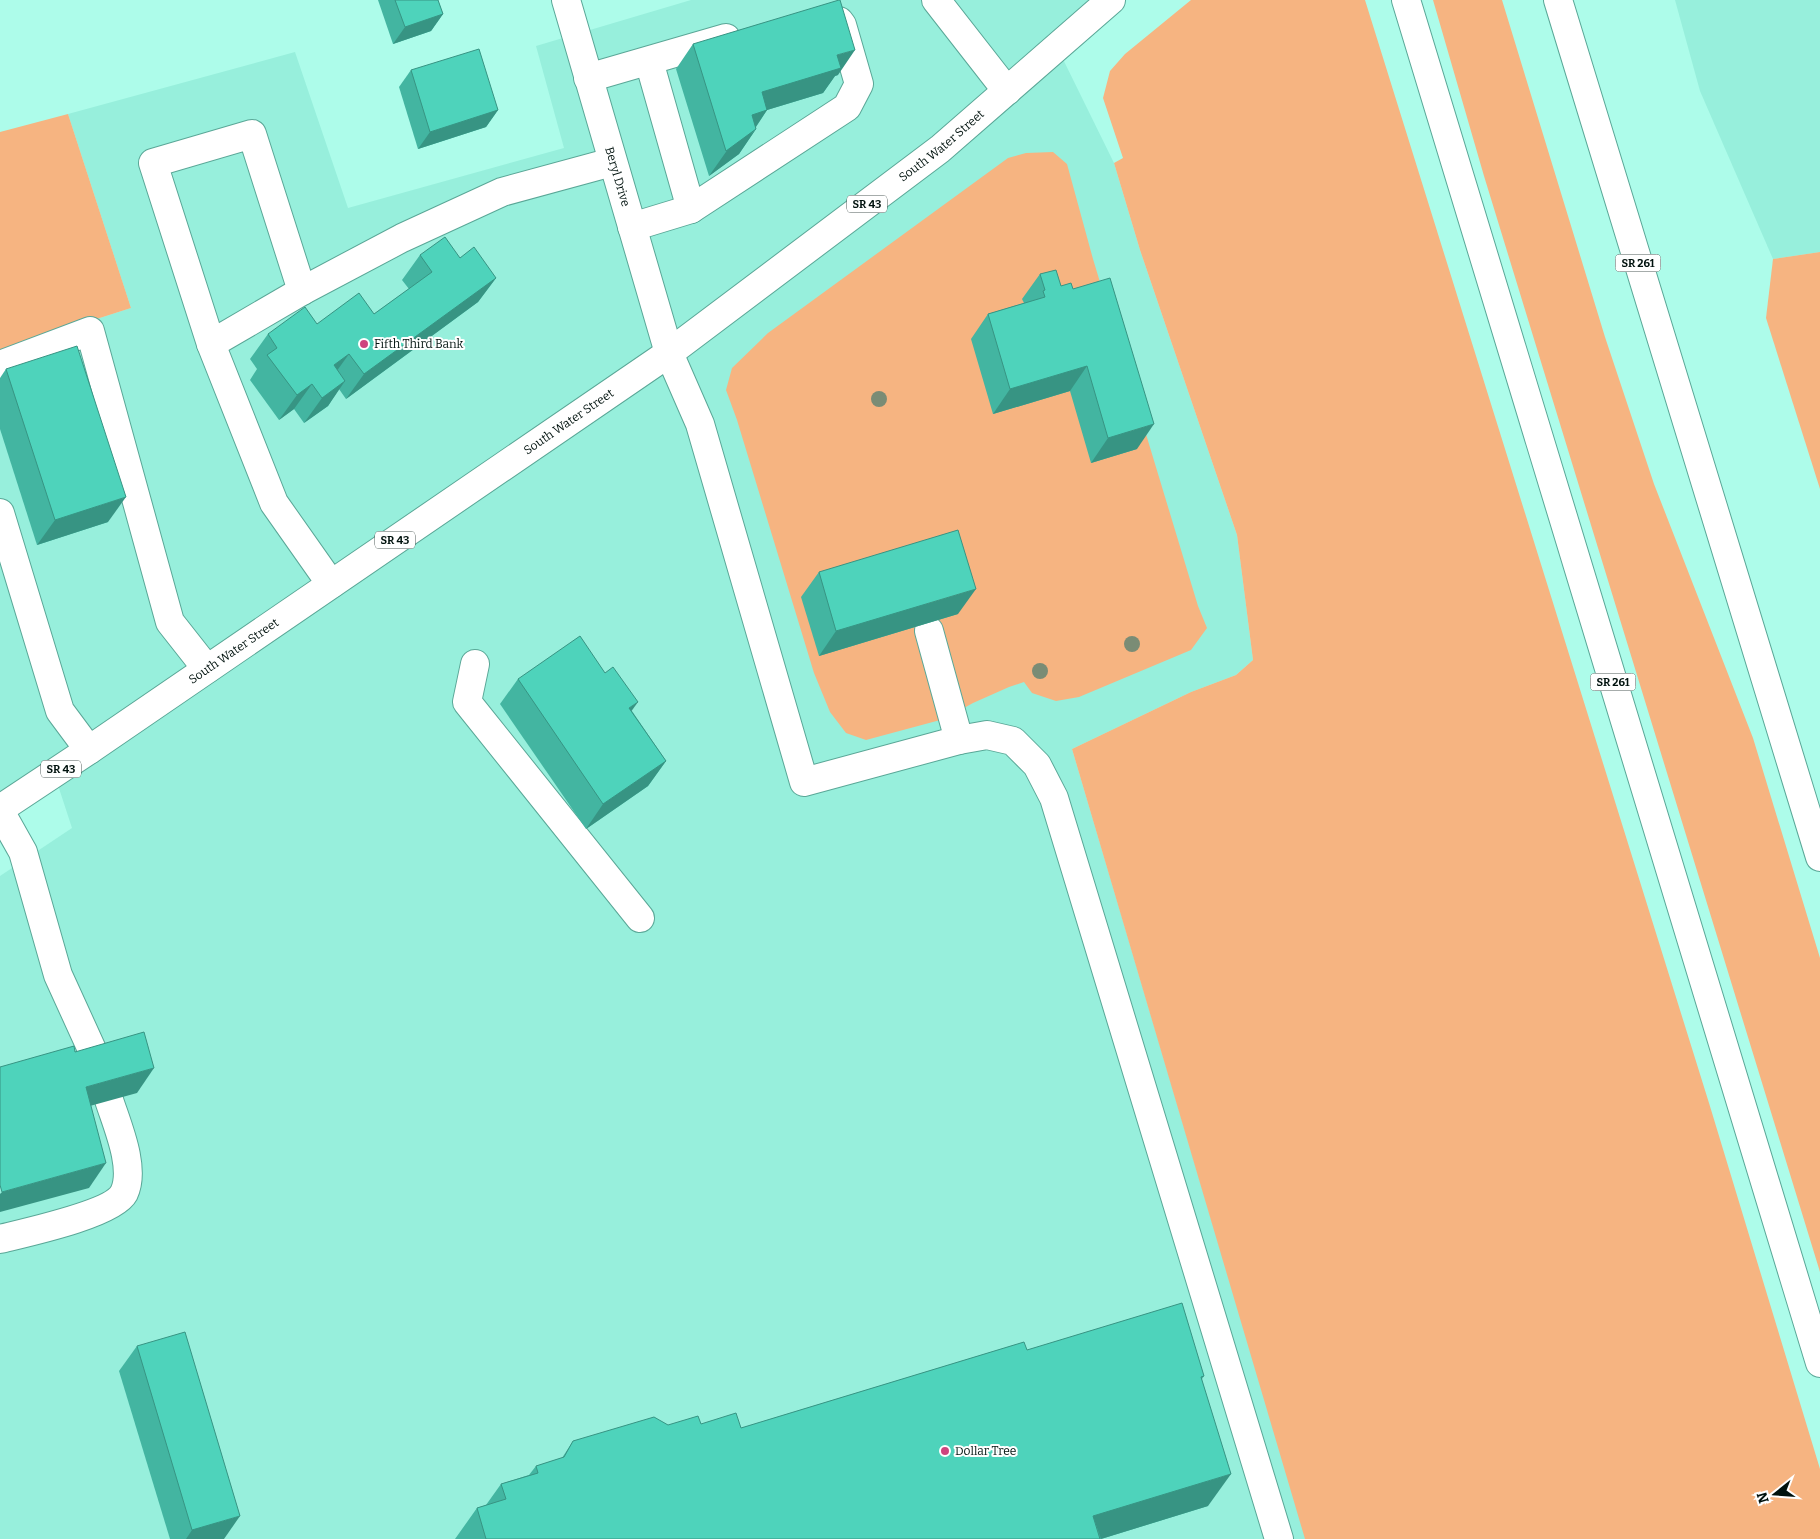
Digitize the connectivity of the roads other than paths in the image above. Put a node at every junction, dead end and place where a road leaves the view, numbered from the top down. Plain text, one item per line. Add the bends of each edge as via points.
1 (566, 0) edge
2 (936, 0) edge
3 (1111, 0) edge
4 (1406, 0) edge
5 (1558, 0) edge
6 (819, 12) edge
7 (745, 32) edge
8 (649, 61) junction
9 (588, 78) junction
10 (1007, 90) junction
11 (612, 162) junction
12 (691, 210) junction
13 (632, 227) junction
14 (302, 292) junction
15 (211, 344) junction
16 (669, 353) junction
17 (0, 365) edge
18 (0, 513) edge
19 (331, 584) junction
20 (929, 631) edge
21 (475, 664) dead end
22 (207, 669) junction
23 (959, 740) junction
24 (90, 750) junction
25 (0, 810) edge
26 (1820, 857) edge
27 (640, 918) dead end
28 (99, 1065) edge
29 (110, 1100) edge
30 (0, 1239) edge
31 (1820, 1363) edge
32 (1279, 1539) edge

1 - 9 main road, Beryl Drive
2 - 10 main road
3 - 10 main road, South Water Street / SR 43
4 - 31 main road, SR 261
5 - 26 main road, SR 261
6 - 12 main road via 833,14 842,25 859,84 847,108
7 - 8 main road
8 - 9 main road
8 - 12 main road
9 - 11 main road, Beryl Drive
10 - 16 main road, South Water Street / SR 43 via 940,150
11 - 13 main road, Beryl Drive
11 - 14 main road via 502,192 402,238
12 - 13 main road
13 - 16 main road, Beryl Drive
14 - 15 main road
14 - 15 main road via 252,134 153,163
15 - 19 main road via 274,503
16 - 19 main road, South Water Street / SR 43
16 - 23 main road, Beryl Drive via 700,424 804,782
17 - 22 main road via 90,331 170,622
18 - 24 main road via 60,711
19 - 22 main road, South Water Street / SR 43
20 - 23 main road
21 - 27 main road via 467,702
22 - 24 main road, South Water Street / SR 43
23 - 32 main road via 987,735 1013,741 1037,765 1054,798
24 - 25 main road, South Water Street / SR 43
25 - 28 main road via 23,852 58,975
29 - 30 main road via 125,1150 128,1175 124,1194 109,1206 80,1217

